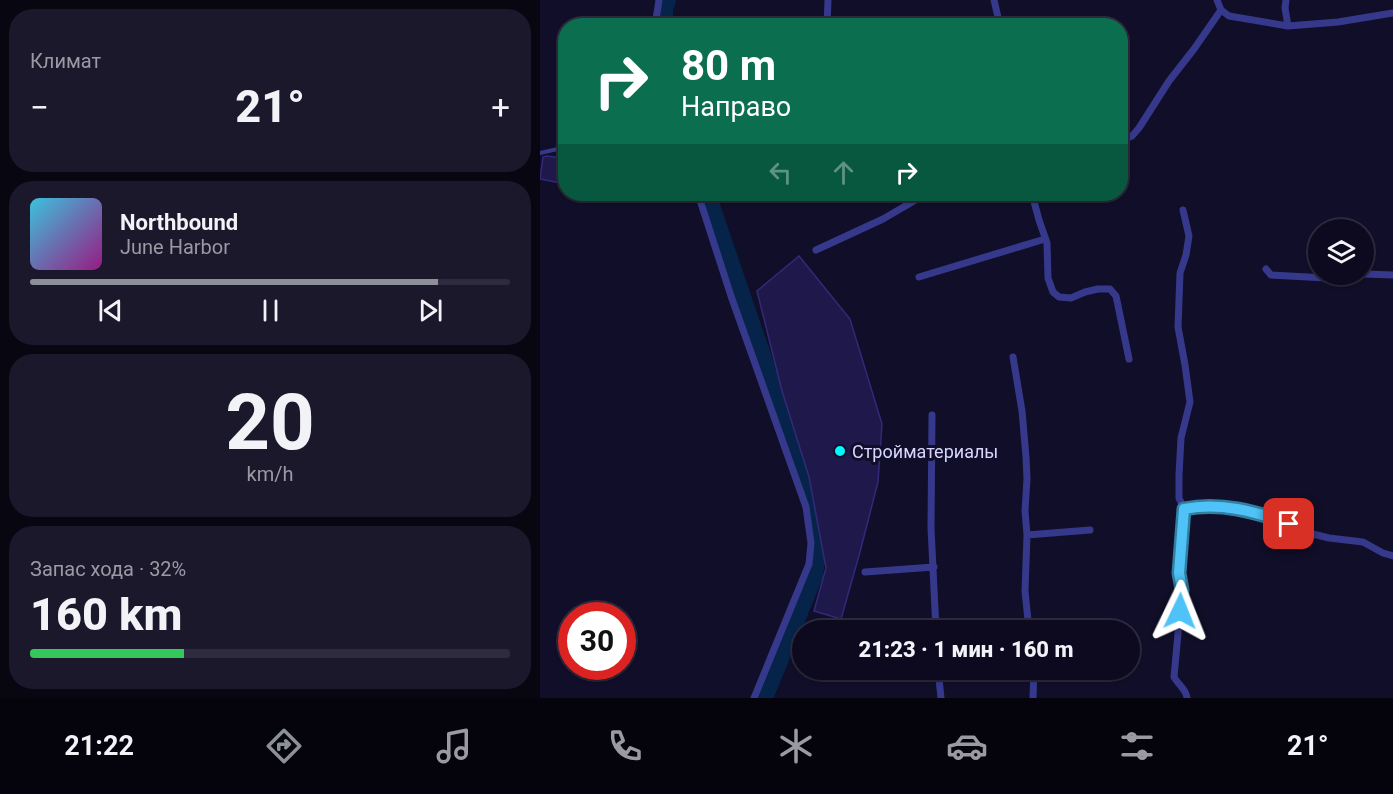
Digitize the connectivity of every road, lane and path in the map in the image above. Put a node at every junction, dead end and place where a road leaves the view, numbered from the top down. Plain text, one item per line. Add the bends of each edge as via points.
1 (659, 0) edge
2 (828, 0) edge
3 (994, 0) edge
4 (1217, 0) edge
5 (1286, 0) edge
6 (1221, 10) junction
7 (1393, 13) edge
8 (657, 18) edge
9 (827, 18) edge
10 (998, 18) edge
11 (1288, 26) junction
12 (1128, 138) edge
13 (558, 149) edge
14 (540, 153) edge
15 (700, 201) edge
16 (914, 201) edge
17 (1034, 201) edge
18 (1182, 210) dead end
19 (1045, 239) junction
20 (816, 250) dead end
21 (1266, 269) dead end
22 (1374, 274) edge
23 (1393, 275) edge
24 (919, 277) dead end
25 (1308, 277) edge
26 (1013, 357) dead end
27 (1129, 359) dead end
28 (932, 415) dead end
29 (1184, 509) junction
30 (1090, 530) dead end
31 (1027, 535) junction
32 (1393, 556) edge
33 (933, 567) junction
34 (865, 572) dead end
35 (936, 620) edge
36 (1028, 620) edge
37 (939, 680) edge
38 (1034, 680) edge
39 (754, 698) edge
40 (941, 698) edge
41 (1033, 698) edge
42 (1187, 698) edge

1 - 8 street
2 - 9 street
3 - 10 street
4 - 6 street
5 - 11 street
6 - 11 street via 1230,16
6 - 12 street via 1139,128
7 - 11 street
13 - 14 lane
15 - 39 street via 807,507 811,543 809,564
16 - 20 street
17 - 19 street
18 - 29 street via 1190,236 1180,273 1178,327 1190,402 1181,438 1179,498
19 - 24 street
19 - 27 street via 1048,278 1059,297 1071,298 1098,289 1110,289 1116,296
21 - 25 street via 1270,275
22 - 23 street
26 - 31 street via 1024,434
28 - 33 street
29 - 32 street via 1240,508 1319,536 1364,542
29 - 42 street via 1174,677
30 - 31 street
31 - 36 street
33 - 34 street
33 - 35 street
37 - 40 street
38 - 41 street

